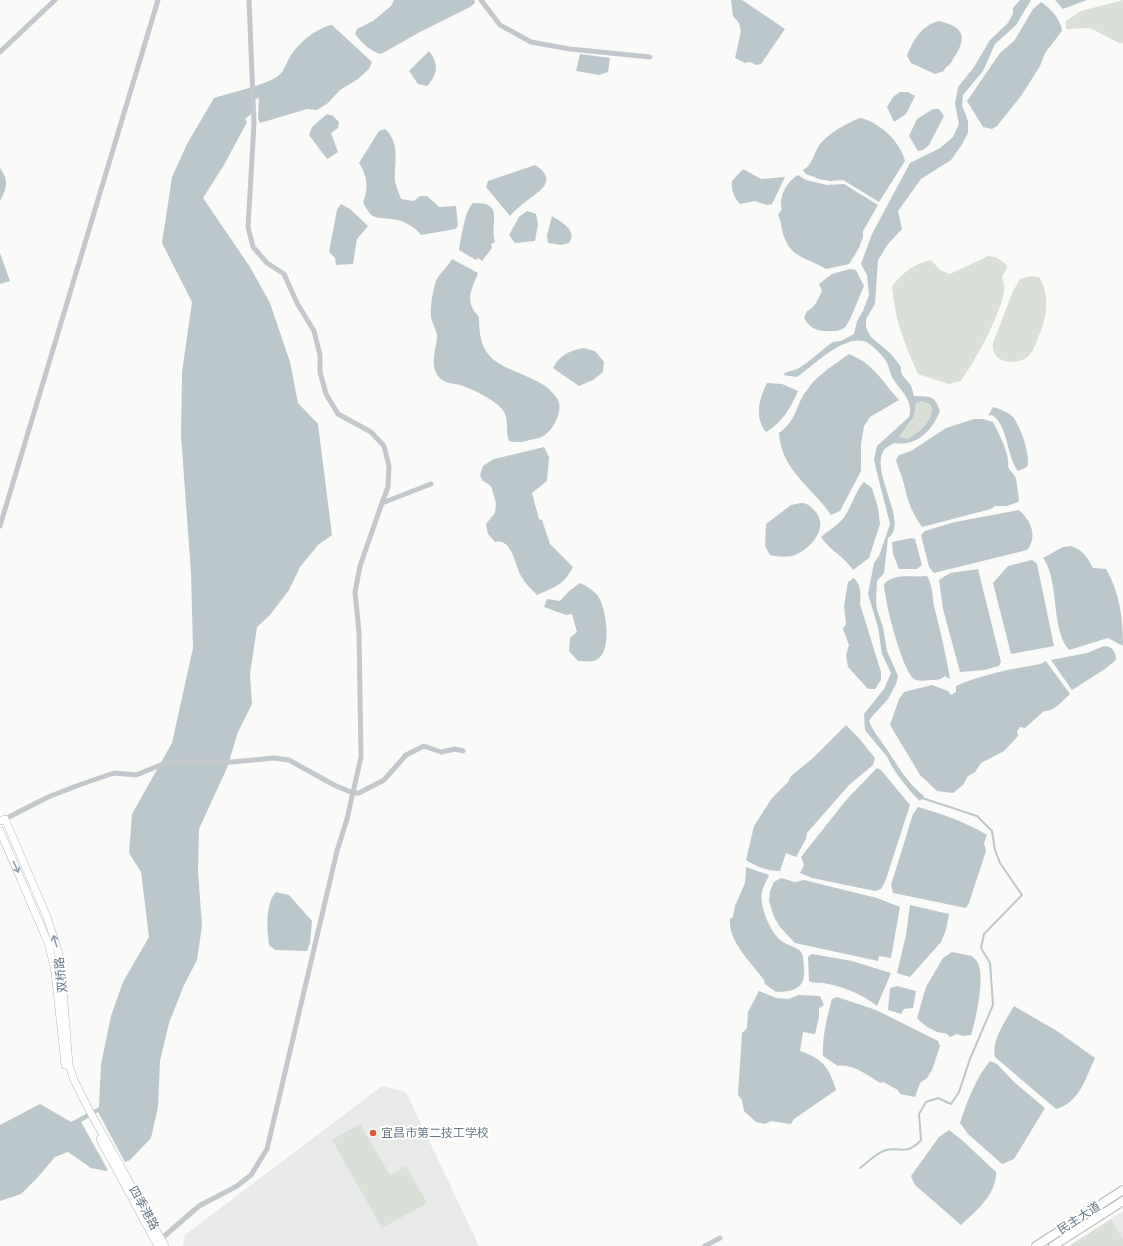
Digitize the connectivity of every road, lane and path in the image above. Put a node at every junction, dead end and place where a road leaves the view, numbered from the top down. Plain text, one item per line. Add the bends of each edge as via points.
1 (55, 0) edge
2 (158, 0) edge
3 (249, 0) edge
4 (481, 0) edge
5 (0, 52) edge
6 (650, 57) dead end
7 (431, 484) dead end
8 (382, 503) junction
9 (0, 526) edge
10 (463, 751) dead end
11 (352, 793) junction
12 (2, 820) edge
13 (8, 826) junction
14 (0, 831) edge
15 (96, 1127) junction
16 (1123, 1190) edge
17 (1123, 1201) edge
18 (720, 1238) dead end
19 (162, 1244) edge
20 (705, 1246) edge
21 (1036, 1246) edge
22 (1053, 1246) edge

1 - 5 street
2 - 9 street
3 - 8 street via 254,124 248,227 253,247 267,263 284,274 297,303 314,331 326,394 338,414 370,432 384,446 389,466 388,487
4 - 6 street via 500,25 531,42 570,49
7 - 8 street
8 - 11 street via 360,566 355,592 360,655 361,757
10 - 11 street via 455,749 441,752 424,746 406,755 384,780 359,793
11 - 12 street via 289,760 274,758 232,762 168,762 136,775 114,774 79,786 48,797
11 - 19 street via 267,1149 252,1175 199,1206
12 - 13 street, 双桥路
13 - 14 street
15 -> 13 street, 双桥路 via 69,1065 61,966 55,940
14 -> 15 street via 49,945 55,972 66,1068 76,1095
15 - 19 street, 四季港路
16 - 21 main road, 民主大道
17 - 22 main road, 民主大道
18 - 20 street

